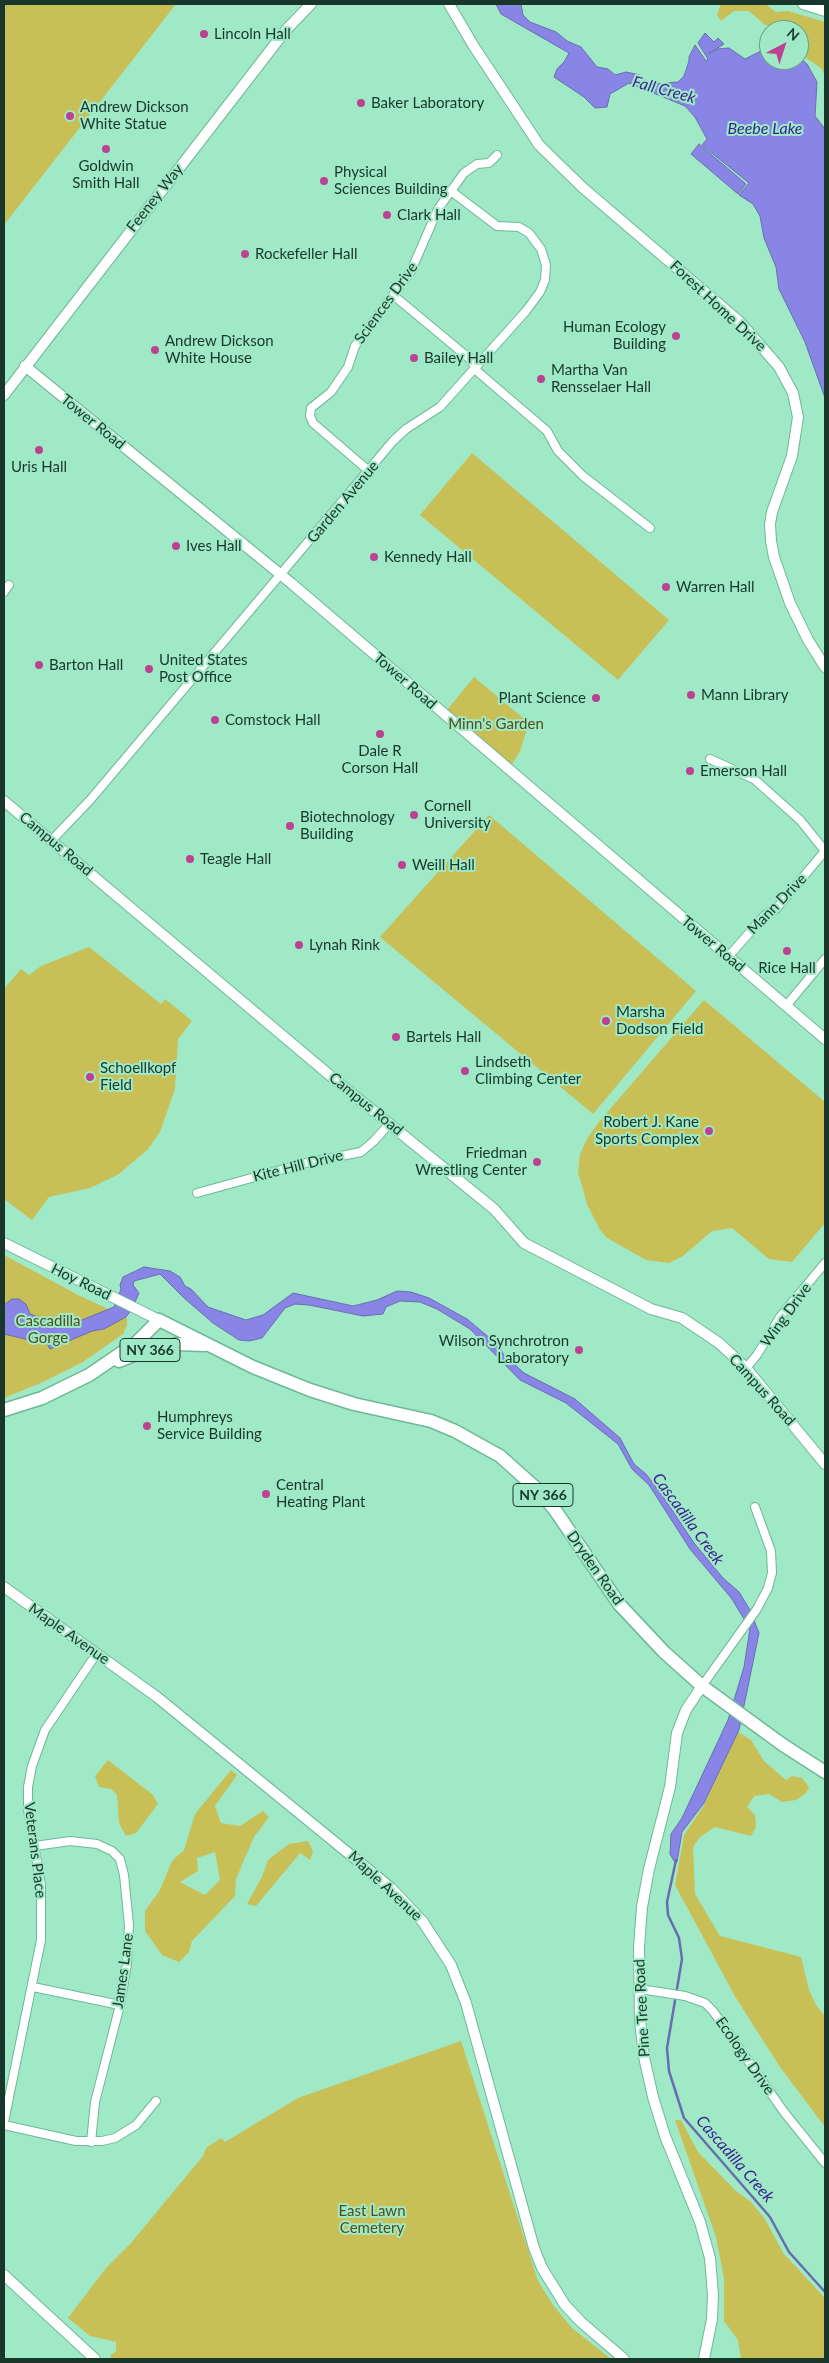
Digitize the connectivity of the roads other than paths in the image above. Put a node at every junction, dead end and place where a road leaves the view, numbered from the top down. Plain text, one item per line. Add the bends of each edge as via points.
1 (311, 4) edge
2 (449, 4) edge
3 (803, 4) edge
4 (825, 11) edge
5 (497, 155) dead end
6 (451, 190) junction
7 (393, 295) junction
8 (25, 366) junction
9 (475, 366) junction
10 (4, 395) edge
11 (369, 471) junction
12 (650, 528) dead end
13 (281, 575) junction
14 (9, 585) dead end
15 (4, 592) edge
16 (825, 667) edge
17 (710, 759) dead end
18 (4, 801) edge
19 (52, 840) junction
20 (825, 851) edge
21 (728, 957) junction
22 (825, 959) edge
23 (786, 1006) junction
24 (825, 1039) edge
25 (390, 1123) junction
26 (197, 1193) dead end
27 (4, 1243) edge
28 (825, 1263) edge
29 (159, 1320) junction
30 (209, 1346) junction
31 (746, 1368) junction
32 (96, 1371) junction
33 (4, 1410) edge
34 (825, 1464) edge
35 (755, 1507) dead end
36 (4, 1588) edge
37 (96, 1653) junction
38 (702, 1686) junction
39 (825, 1772) edge
40 (35, 1846) junction
41 (32, 1987) junction
42 (640, 1990) junction
43 (120, 2005) junction
44 (156, 2101) dead end
45 (4, 2124) edge
46 (91, 2142) junction
47 (825, 2163) edge
48 (4, 2275) edge
49 (95, 2359) edge
50 (624, 2359) edge
51 (704, 2359) edge

1 - 8 street, Feeney Way via 286,30
2 - 16 street, Forest Home Drive via 539,145 582,187 740,322 780,367 793,393 798,417 792,456 772,512 771,541 790,603
3 - 4 street
5 - 6 street, Sciences Drive via 489,163 477,164 467,170
6 - 7 street, Sciences Drive via 436,212 416,264
6 - 9 street, Garden Avenue via 497,226 519,227 529,233 546,265 543,286 537,297
7 - 9 street
7 - 11 street, Sciences Drive via 355,346 348,367 335,386 310,411 312,424
8 - 10 street, Feeney Way
8 - 13 street, Tower Road
9 - 11 street, Garden Avenue via 440,407 406,429
9 - 12 street via 547,431 558,451 583,476
11 - 13 street, Garden Avenue
13 - 19 street, Garden Avenue via 91,799
13 - 21 street, Tower Road
14 - 15 street
17 - 20 street, Mann Drive via 754,778 800,820
18 - 19 street, Campus Road
19 - 25 street, Campus Road
20 - 21 street, Mann Drive via 776,909 765,915
21 - 23 street, Tower Road
22 - 23 street
23 - 24 street, Tower Road
25 - 26 street, Kite Hill Drive via 361,1152 306,1163
25 - 31 street, Campus Road via 494,1210 527,1244 651,1310 687,1321
27 - 29 street, Hoy Road
28 - 31 street, Wing Drive via 780,1317 758,1355
29 - 30 main road, Dryden Road / NY 366
29 - 32 main road, Dryden Road / NY 366 via 136,1343
30 - 32 main road, Dryden Road / NY 366 via 177,1344 156,1348
30 - 38 main road, Dryden Road / NY 366 via 315,1392 431,1422 478,1442 500,1456 555,1510 602,1581 640,1629
31 - 34 street, Campus Road
32 - 33 main road, Dryden Road / NY 366 via 55,1392
35 - 38 street via 771,1551 768,1588 757,1609
36 - 37 street, Maple Avenue
37 - 40 street, Veterans Place via 45,1730 32,1766 28,1809
37 - 50 street, Maple Avenue via 157,1697 343,1848 391,1888 423,1922 451,1965 466,2003 542,2268 580,2322
38 - 39 main road, Dryden Road / NY 366
38 - 42 street, Pine Tree Road via 686,1710 677,1733 670,1787 649,1868 639,1947
40 - 41 street, Veterans Place via 42,1916
40 - 43 street, James Lane via 70,1841 97,1844 120,1859 129,1925
41 - 43 street
41 - 45 street, Veterans Place
42 - 47 street, Ecology Drive via 686,1996 705,2003
42 - 51 street, Pine Tree Road via 644,2057 653,2097 700,2222 710,2258 712,2311
43 - 46 street, James Lane via 95,2102
44 - 46 street via 126,2133
45 - 46 street
48 - 49 street

